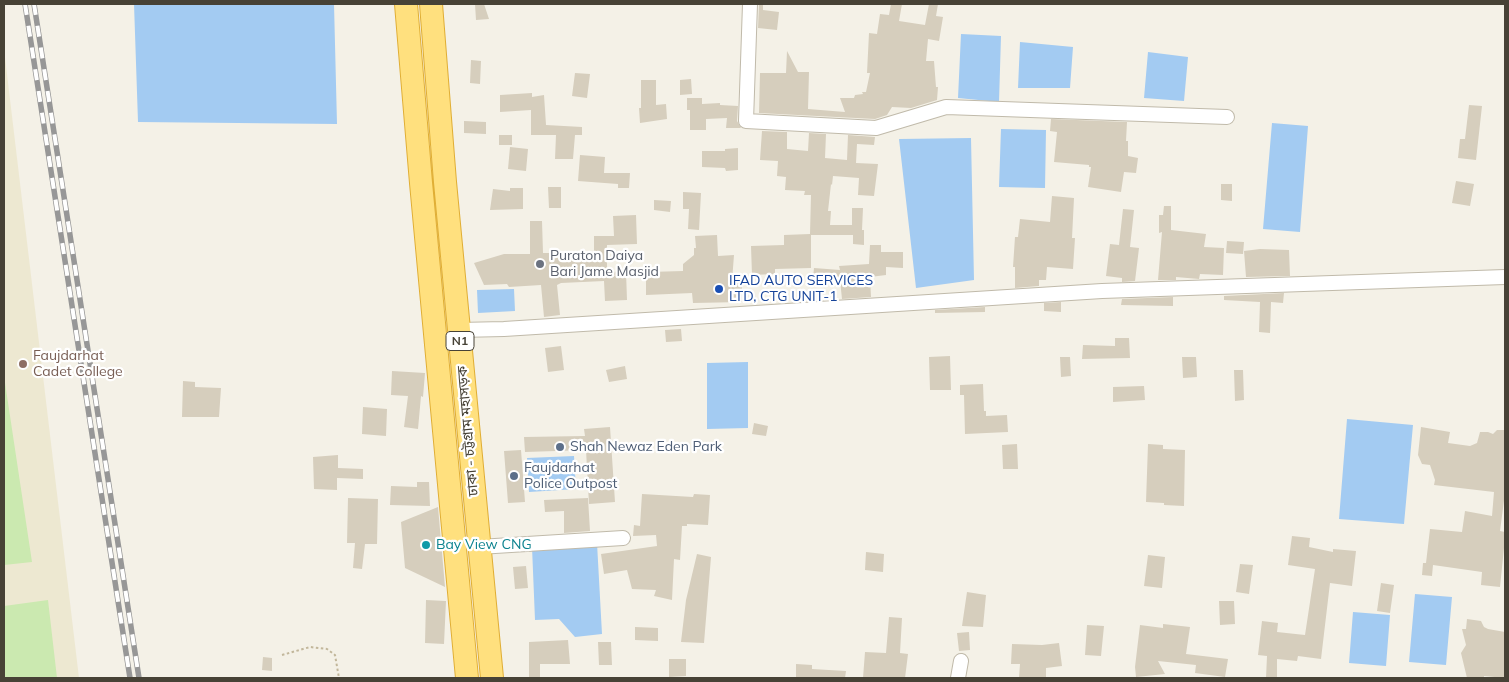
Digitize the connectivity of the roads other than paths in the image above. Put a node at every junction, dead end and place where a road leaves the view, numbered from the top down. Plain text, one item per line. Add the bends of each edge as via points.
1 (406, 4) edge
2 (431, 4) edge
3 (750, 4) edge
4 (1226, 117) dead end
5 (1505, 277) edge
6 (459, 330) junction
7 (623, 538) dead end
8 (479, 548) junction
9 (961, 661) dead end
10 (467, 678) edge
11 (492, 678) edge
12 (958, 678) edge

1 - 10 highway, ঢাকা - চট্টগ্রাম মহাসড়ক / N1
2 - 6 highway, ঢাকা - চট্টগ্রাম মহাসড়ক / N1
3 - 4 street via 746,121 876,128 946,106
5 - 6 street via 1102,292
6 - 8 highway, ঢাকা - চট্টগ্রাম মহাসড়ক / N1
7 - 8 street
8 - 11 highway, ঢাকা - চট্টগ্রাম মহাসড়ক / N1
9 - 12 street

